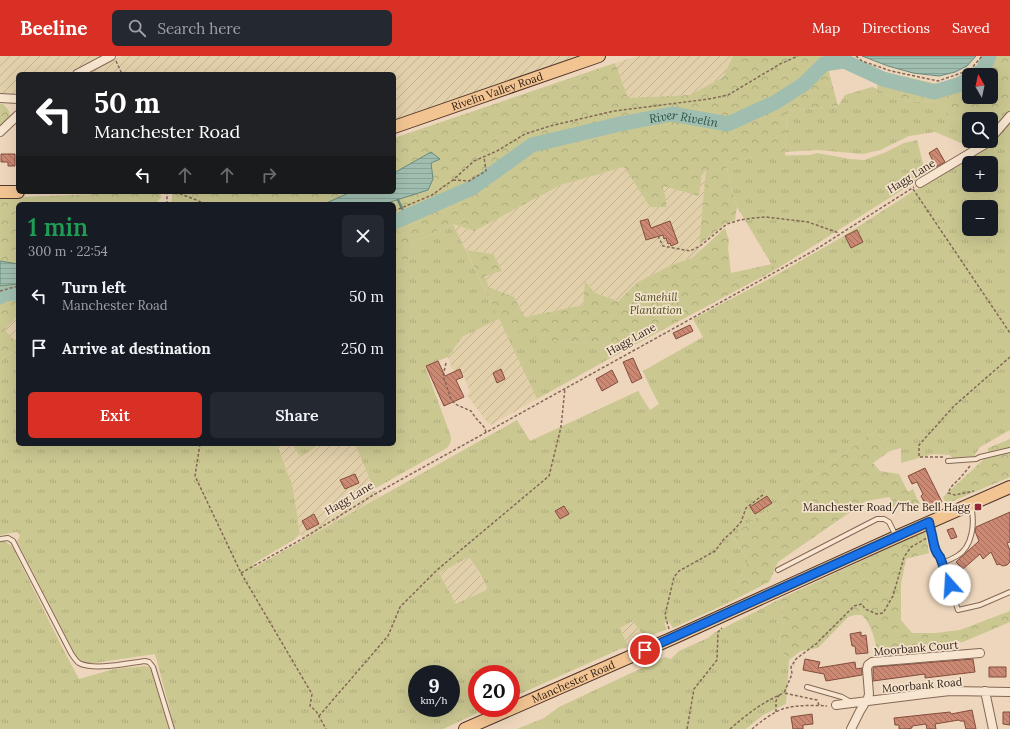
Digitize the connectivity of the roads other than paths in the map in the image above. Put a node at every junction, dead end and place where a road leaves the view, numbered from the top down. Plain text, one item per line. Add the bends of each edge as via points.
1 (113, 56) edge
2 (599, 56) edge
3 (81, 72) edge
4 (0, 98) edge
5 (16, 99) edge
6 (1010, 116) edge
7 (16, 117) edge
8 (396, 127) edge
9 (998, 130) edge
10 (0, 132) edge
11 (979, 148) edge
12 (920, 183) road end
13 (0, 192) edge
14 (16, 192) edge
15 (1010, 450) edge
16 (948, 461) road end
17 (1010, 487) edge
18 (970, 504) junction
19 (929, 522) junction
20 (896, 537) junction
21 (0, 538) edge
22 (942, 563) junction
23 (778, 570) dead end
24 (1010, 592) edge
25 (980, 653) dead end
26 (807, 687) dead end
27 (985, 691) junction
28 (1010, 692) edge
29 (866, 702) junction
30 (854, 703) junction
31 (836, 705) road end
32 (172, 729) edge
33 (465, 729) edge
34 (851, 729) edge
35 (993, 729) edge

1 - 3 street
2 - 8 main road, Rivelin Valley Road
4 - 5 street
6 - 9 street
7 - 10 street
11 - 12 street, Hagg Lane
13 - 14 main road
15 - 16 lane via 976,459
17 - 18 main road, Manchester Road
18 - 19 main road, Manchester Road
18 - 22 lane via 973,514 968,545 958,556
19 - 20 main road, Manchester Road
19 - 22 lane via 934,548
20 - 23 lane via 889,522 877,519
20 - 33 main road, Manchester Road
21 - 32 lane via 8,538 13,542 71,653 79,662 90,666 149,662 153,667
22 - 24 lane via 958,610 980,605
25 - 29 street, Moorbank Court via 872,662 867,669 869,694
26 - 30 lane
27 - 28 street, Moorbank Road
27 - 29 street, Moorbank Road via 950,691
27 - 35 street
29 - 30 street, Moorbank Road
29 - 34 street
30 - 31 street, Moorbank Road

